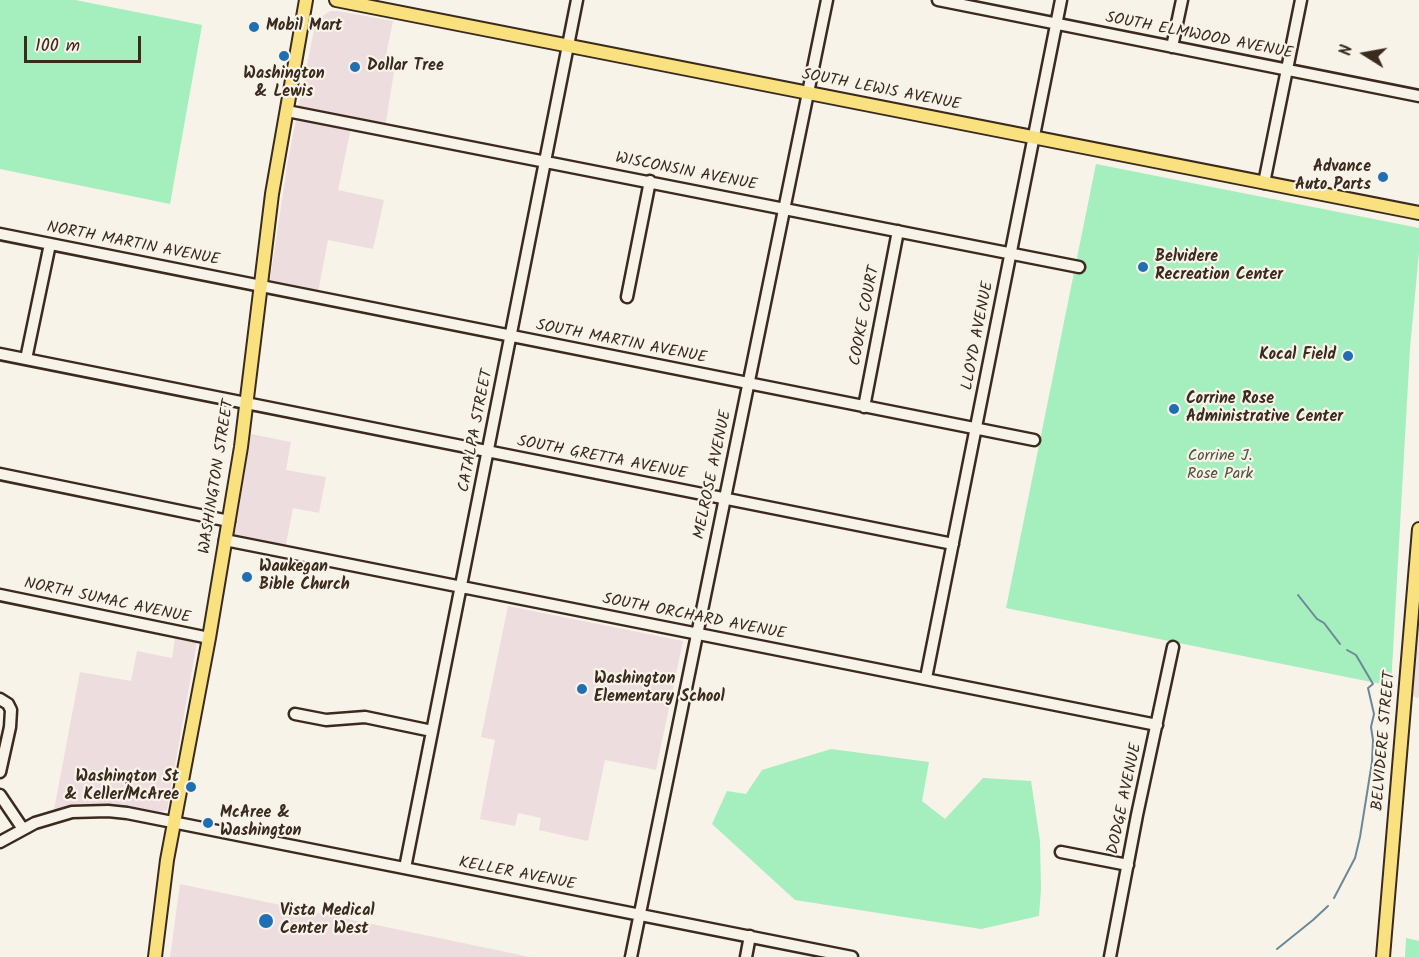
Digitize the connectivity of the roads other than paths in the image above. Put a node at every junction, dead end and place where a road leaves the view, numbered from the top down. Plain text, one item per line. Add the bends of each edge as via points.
1 (306, 0) edge
2 (336, 0) edge
3 (577, 0) edge
4 (827, 0) edge
5 (942, 0) edge
6 (1061, 0) edge
7 (1182, 0) edge
8 (1301, 0) edge
9 (1056, 24) junction
10 (568, 46) junction
11 (1172, 46) junction
12 (1287, 69) junction
13 (808, 94) junction
14 (1419, 96) edge
15 (287, 111) junction
16 (1033, 138) junction
17 (545, 161) junction
18 (650, 181) junction
19 (1264, 183) junction
20 (785, 208) junction
21 (1419, 213) edge
22 (898, 231) junction
23 (0, 234) edge
24 (50, 244) junction
25 (1011, 253) junction
26 (1079, 267) dead end
27 (261, 287) junction
28 (627, 297) dead end
29 (510, 337) junction
30 (0, 354) edge
31 (26, 359) junction
32 (748, 384) junction
33 (246, 404) junction
34 (864, 407) junction
35 (976, 429) junction
36 (1034, 440) dead end
37 (488, 452) junction
38 (0, 474) edge
39 (724, 499) junction
40 (229, 522) junction
41 (1419, 529) edge
42 (225, 540) junction
43 (953, 544) junction
44 (461, 587) junction
45 (0, 595) edge
46 (696, 634) junction
47 (209, 639) junction
48 (1173, 647) dead end
49 (926, 678) junction
50 (0, 699) edge
51 (295, 714) dead end
52 (1157, 726) junction
53 (432, 731) junction
54 (0, 772) edge
55 (0, 795) edge
56 (175, 822) junction
57 (23, 828) junction
58 (0, 842) edge
59 (1061, 852) dead end
60 (1128, 865) junction
61 (405, 868) junction
62 (638, 914) junction
63 (750, 936) junction
64 (155, 957) edge
65 (631, 957) edge
66 (746, 957) edge
67 (852, 957) edge
68 (1110, 957) edge
69 (1383, 957) edge

1 - 15 main road, WASHINGTON STREET
2 - 10 main road, SOUTH LEWIS AVENUE
3 - 10 street, CATALPA STREET
4 - 13 street, MELROSE AVENUE
5 - 9 street, SOUTH ELMWOOD AVENUE
6 - 9 street, LLOYD AVENUE
7 - 11 street
8 - 12 street
9 - 11 street, SOUTH ELMWOOD AVENUE
9 - 16 street, LLOYD AVENUE
10 - 13 main road, SOUTH LEWIS AVENUE
10 - 17 street, CATALPA STREET
11 - 12 street, SOUTH ELMWOOD AVENUE
12 - 14 street, SOUTH ELMWOOD AVENUE
12 - 19 street
13 - 16 main road, SOUTH LEWIS AVENUE
13 - 20 street, MELROSE AVENUE
15 - 17 street, WISCONSIN AVENUE
15 - 27 main road, WASHINGTON STREET
16 - 19 main road, SOUTH LEWIS AVENUE
16 - 25 street, LLOYD AVENUE
17 - 18 street, WISCONSIN AVENUE
17 - 29 street, CATALPA STREET
18 - 20 street, WISCONSIN AVENUE
18 - 28 street
19 - 21 main road, SOUTH LEWIS AVENUE
20 - 22 street, WISCONSIN AVENUE
20 - 32 street, MELROSE AVENUE
22 - 25 street, WISCONSIN AVENUE
22 - 34 street, COOKE COURT
23 - 24 street, NORTH MARTIN AVENUE
24 - 27 street, NORTH MARTIN AVENUE
24 - 31 street
25 - 26 street, WISCONSIN AVENUE
25 - 35 street, LLOYD AVENUE
27 - 29 street, SOUTH MARTIN AVENUE
27 - 33 main road, WASHINGTON STREET
29 - 32 street, SOUTH MARTIN AVENUE
29 - 37 street, CATALPA STREET
30 - 31 street, SOUTH GRETTA AVENUE
31 - 33 street, SOUTH GRETTA AVENUE
32 - 34 street, SOUTH MARTIN AVENUE
32 - 39 street, MELROSE AVENUE
33 - 37 street, SOUTH GRETTA AVENUE
33 - 40 main road, WASHINGTON STREET
34 - 35 street, SOUTH MARTIN AVENUE
35 - 36 street, SOUTH MARTIN AVENUE
35 - 43 street, LLOYD AVENUE
37 - 39 street, SOUTH GRETTA AVENUE
37 - 44 street, CATALPA STREET
38 - 40 street
39 - 43 street, SOUTH GRETTA AVENUE
39 - 46 street, MELROSE AVENUE
40 - 42 main road, WASHINGTON STREET
41 - 69 main road, BELVIDERE STREET
42 - 44 street, SOUTH ORCHARD AVENUE
42 - 47 main road, WASHINGTON STREET
43 - 49 street, LLOYD AVENUE
44 - 46 street, SOUTH ORCHARD AVENUE
44 - 53 street, CATALPA STREET
45 - 47 street, NORTH SUMAC AVENUE
46 - 49 street, SOUTH ORCHARD AVENUE
46 - 62 street, MELROSE AVENUE
47 - 56 main road, WASHINGTON STREET
48 - 52 street, DODGE AVENUE
49 - 52 street, SOUTH ORCHARD AVENUE
50 - 54 street via 11,710
51 - 53 street via 326,720 365,717
52 - 60 street, DODGE AVENUE
53 - 61 street, CATALPA STREET
55 - 57 street
56 - 57 street, KELLER AVENUE via 116,812 80,812
56 - 61 street, KELLER AVENUE
56 - 64 main road, WASHINGTON STREET
57 - 58 street, KELLER AVENUE
59 - 60 street
60 - 68 street, DODGE AVENUE
61 - 62 street, KELLER AVENUE
62 - 63 street, KELLER AVENUE
62 - 65 street, MELROSE AVENUE
63 - 66 street
63 - 67 street, KELLER AVENUE

